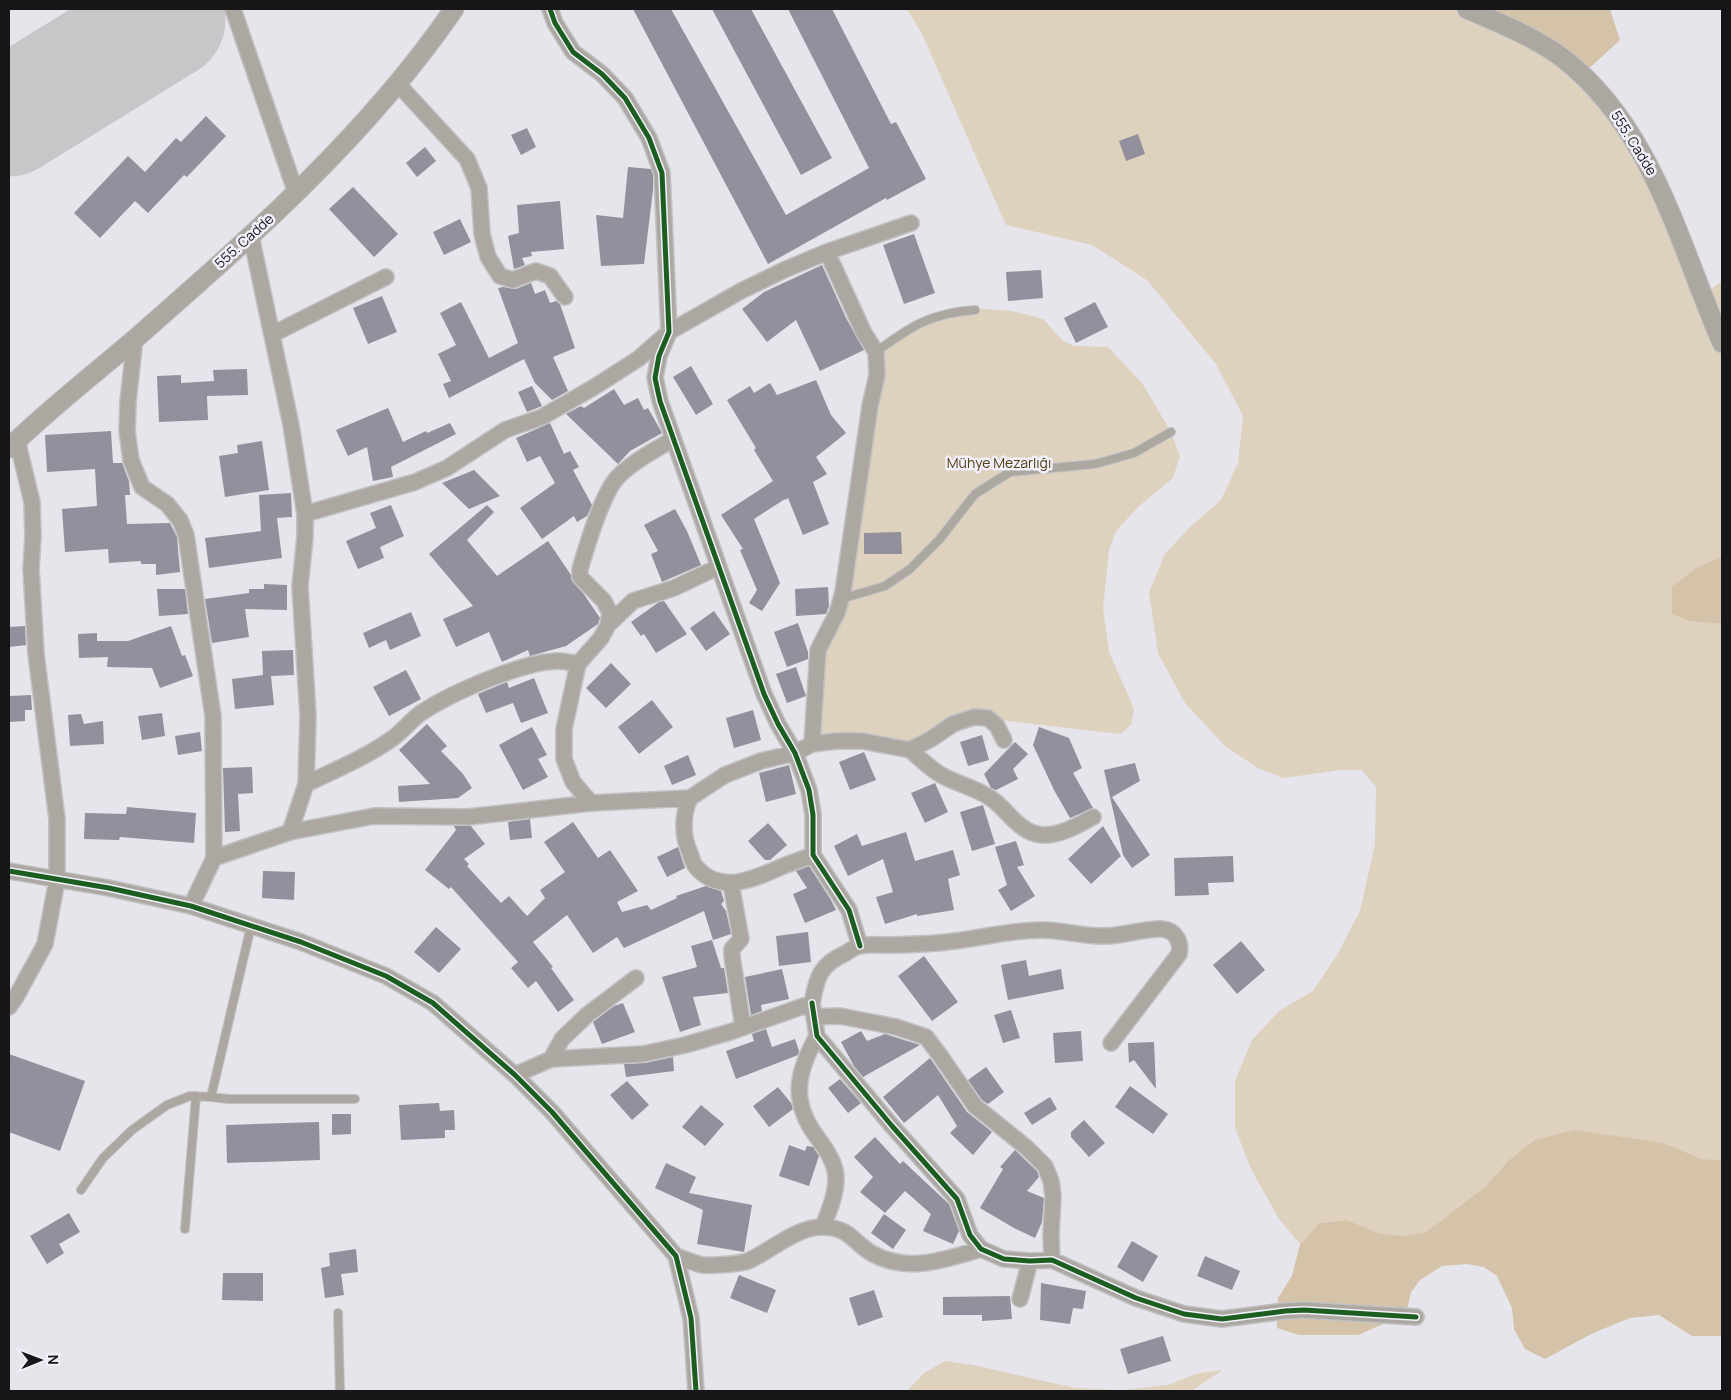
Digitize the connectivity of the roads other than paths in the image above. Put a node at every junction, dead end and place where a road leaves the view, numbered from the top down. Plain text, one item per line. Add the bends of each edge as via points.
1 (232, 9) edge
2 (454, 9) edge
3 (550, 9) edge
4 (1467, 9) edge
5 (398, 84) junction
6 (296, 193) junction
7 (911, 223) dead end
8 (251, 236) junction
9 (827, 252) junction
10 (386, 277) dead end
11 (565, 297) dead end
12 (975, 310) dead end
13 (670, 332) junction
14 (272, 334) junction
15 (135, 338) junction
16 (1722, 343) edge
17 (876, 352) junction
18 (1172, 432) dead end
19 (673, 440) junction
20 (13, 444) edge
21 (305, 514) junction
22 (718, 567) junction
23 (841, 599) junction
24 (608, 625) junction
25 (578, 664) junction
26 (1004, 740) dead end
27 (812, 744) junction
28 (910, 750) junction
29 (795, 753) junction
30 (306, 784) junction
31 (690, 798) junction
32 (591, 803) junction
33 (1093, 817) dead end
34 (290, 832) junction
35 (813, 855) junction
36 (214, 858) junction
37 (9, 871) edge
38 (57, 880) junction
39 (732, 884) junction
40 (191, 906) junction
41 (251, 926) junction
42 (860, 946) junction
43 (636, 978) dead end
44 (9, 1007) edge
45 (813, 1010) junction
46 (743, 1027) junction
47 (817, 1036) junction
48 (1111, 1043) dead end
49 (551, 1059) junction
50 (515, 1075) junction
51 (196, 1096) junction
52 (211, 1097) junction
53 (355, 1099) dead end
54 (81, 1190) dead end
55 (823, 1226) junction
56 (184, 1229) dead end
57 (981, 1249) junction
58 (676, 1256) junction
59 (1052, 1260) junction
60 (1030, 1261) junction
61 (1020, 1299) dead end
62 (338, 1313) dead end
63 (1416, 1317) dead end
64 (340, 1391) edge
65 (696, 1391) edge

1 - 6 street
2 - 5 street, 555. Cadde
3 - 13 street via 573,52 602,74 625,98 649,138 662,174
4 - 16 street, 555. Cadde via 1563,58 1595,86 1623,122 1658,181
5 - 6 street, 555. Cadde
5 - 11 street via 467,159 479,188 482,234 488,257 500,276 513,280 536,271 550,276
6 - 8 street, 555. Cadde
7 - 9 street
8 - 14 street
8 - 15 street, 555. Cadde
9 - 13 street via 741,291
9 - 17 street
10 - 14 street
12 - 17 lane via 947,313 920,322
13 - 19 street via 659,356 655,378
13 - 21 street via 638,359 542,417 506,430 447,468 415,482
14 - 21 street
15 - 20 street, 555. Cadde
15 - 36 street via 127,431 131,460 142,487 167,504 180,520 186,535 213,716
17 - 23 street via 877,375
18 - 23 lane via 1134,453 1095,464 1010,472 975,494 939,540 910,569 885,586
19 - 22 street
19 - 24 street via 632,464 616,480 587,546 580,577 604,601 610,613
20 - 38 street via 32,502 31,569 36,654 57,819
21 - 30 street via 300,586 308,716
22 - 24 street via 634,602
22 - 29 street via 764,694
23 - 27 street via 818,650
24 - 25 street
25 - 30 street via 559,661 533,666 445,697 419,714 394,738
25 - 32 street via 564,730 564,759 573,782
26 - 28 street via 998,726 988,718 974,717 953,724
27 - 28 street via 862,741
27 - 29 street
28 - 33 street via 941,775 990,797 1026,829 1041,835 1054,834
29 - 31 street via 761,761 725,775
29 - 35 street via 810,790
30 - 34 street
31 - 32 street
31 - 39 street via 684,811 684,831 696,867 711,879
32 - 34 street via 468,817 374,816
34 - 36 street
35 - 39 street via 759,878
35 - 42 street via 849,910
36 - 40 street
37 - 38 street
38 - 40 street
38 - 44 street via 45,944
39 - 46 street via 741,939 732,949 732,956
40 - 41 street
41 - 50 street via 386,976 433,1003
41 - 52 lane
42 - 45 street via 835,958 822,970 815,986
42 - 48 street via 944,942 1041,930 1100,936 1168,930 1178,939 1179,954
43 - 49 street via 586,1015 562,1038
45 - 46 street
45 - 47 street
45 - 59 street via 896,1027 926,1037 974,1106 1045,1166 1053,1196
46 - 49 street via 643,1054
47 - 55 street via 800,1074 799,1095 805,1118 828,1151 836,1176 834,1196
47 - 57 street via 957,1199 970,1235
49 - 50 street
50 - 58 street via 552,1112
51 - 52 lane
51 - 54 lane via 167,1105 132,1130 103,1158
51 - 56 lane
52 - 53 lane
55 - 57 street via 846,1232 872,1254 893,1261 921,1264
55 - 58 street via 775,1244 746,1262 703,1265
57 - 60 street via 1004,1259
58 - 65 street via 691,1318
59 - 60 street
59 - 63 street via 1136,1298 1184,1314 1222,1319 1304,1310
60 - 61 street
62 - 64 lane

